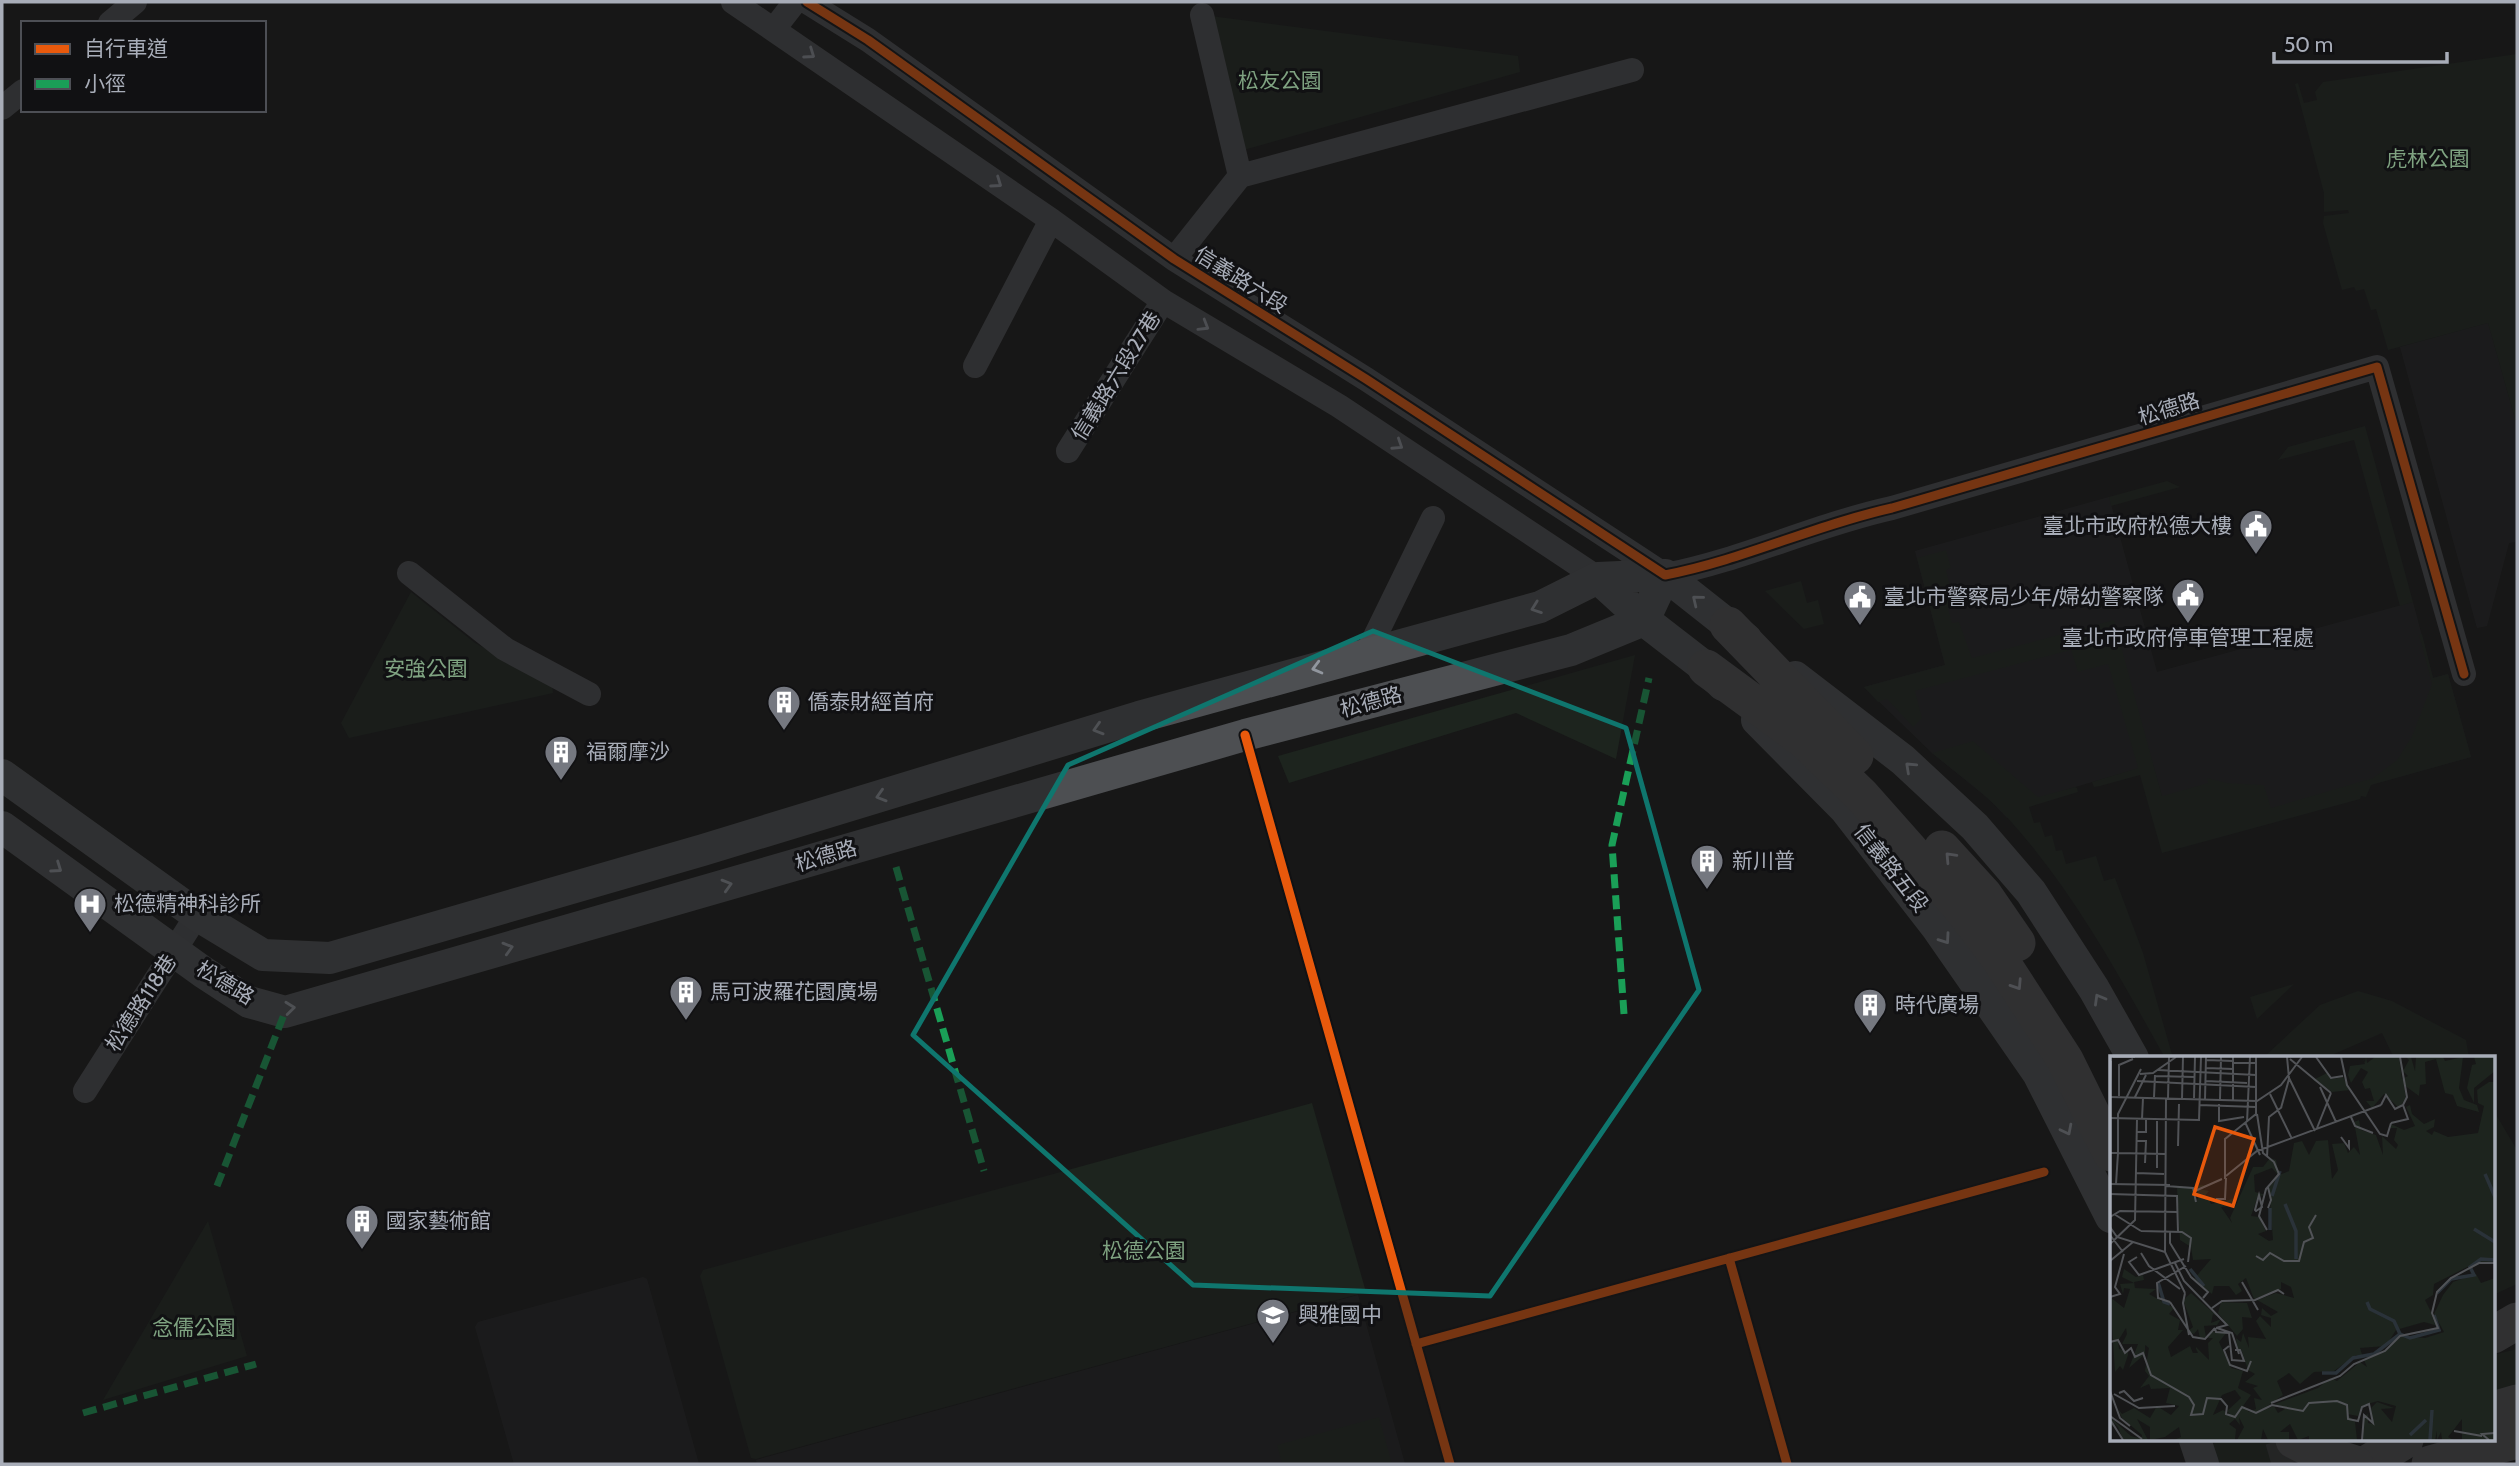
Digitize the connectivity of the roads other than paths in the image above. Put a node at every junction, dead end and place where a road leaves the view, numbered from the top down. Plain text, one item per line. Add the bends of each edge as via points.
1 (135, 2) edge
2 (733, 2) edge
3 (795, 2) edge
4 (807, 2) edge
5 (1202, 15) dead end
6 (112, 21) edge
7 (774, 29) junction
8 (1632, 70) dead end
9 (21, 93) edge
10 (2, 108) edge
11 (1240, 176) junction
12 (1051, 220) junction
13 (1174, 259) junction
14 (1163, 301) junction
15 (975, 366) dead end
16 (1068, 451) dead end
17 (1433, 518) dead end
18 (409, 573) dead end
19 (1665, 575) junction
20 (1598, 578) junction
21 (1644, 620) junction
22 (1728, 625) junction
23 (1366, 655) junction
24 (1706, 668) junction
25 (2464, 674) dead end
26 (589, 694) dead end
27 (2, 775) edge
28 (2, 827) edge
29 (197, 915) junction
30 (175, 951) junction
31 (2132, 1056) edge
32 (85, 1091) dead end
33 (2110, 1094) edge
34 (2110, 1151) edge
35 (2110, 1215) edge
36 (2517, 1318) edge
37 (2494, 1325) edge
38 (2494, 1334) edge
39 (2517, 1403) edge
40 (2494, 1410) edge
41 (2517, 1440) edge
42 (2196, 1442) edge
43 (2298, 1442) edge
44 (2324, 1442) edge
45 (2401, 1442) edge
46 (2203, 1464) edge
47 (2304, 1464) edge
48 (2355, 1464) edge
49 (2367, 1464) edge
50 (2430, 1464) edge

1 - 6 street
2 - 7 street
3 - 7 street
4 - 13 street, 信義路六段 via 868,40
5 - 11 street
7 -> 12 street
8 - 11 street
9 - 10 street
11 - 13 street
12 - 14 street
12 - 15 street
13 - 19 street, 信義路六段
14 - 16 street, 信義路六段27巷
14 -> 20 street via 1339,406
17 - 23 street
18 - 26 street via 505,649
19 - 20 main road, 松德路
19 - 21 main road
22 -> 19 main road
19 - 25 street, 松德路 via 2377,367
20 - 21 main road, 信義路五段
20 -> 23 main road, 松德路 via 1540,607
21 - 24 main road, 信義路五段
30 -> 21 main road, 松德路 via 249,1002 285,1012 1232,739 1571,650
31 -> 22 main road via 2032,892 1975,828 1903,760
33 -> 22 highway via 2054,996 1984,895
23 -> 29 main road, 松德路 via 1139,717 330,958 263,955
24 -> 34 highway via 1804,740 1861,795 1963,910 2065,1060
24 -> 35 main road, 信義路五段 via 1845,809 1938,929 2038,1073
27 - 29 main road, 松德路
28 -> 30 main road, 松德路
29 - 30 street, 松德路118巷
30 - 32 street, 松德路118巷
36 - 37 highway
36 - 38 highway
39 - 40 highway
41 - 50 highway
42 - 46 main road
43 - 48 highway, bridge
44 - 47 highway
45 - 49 highway

